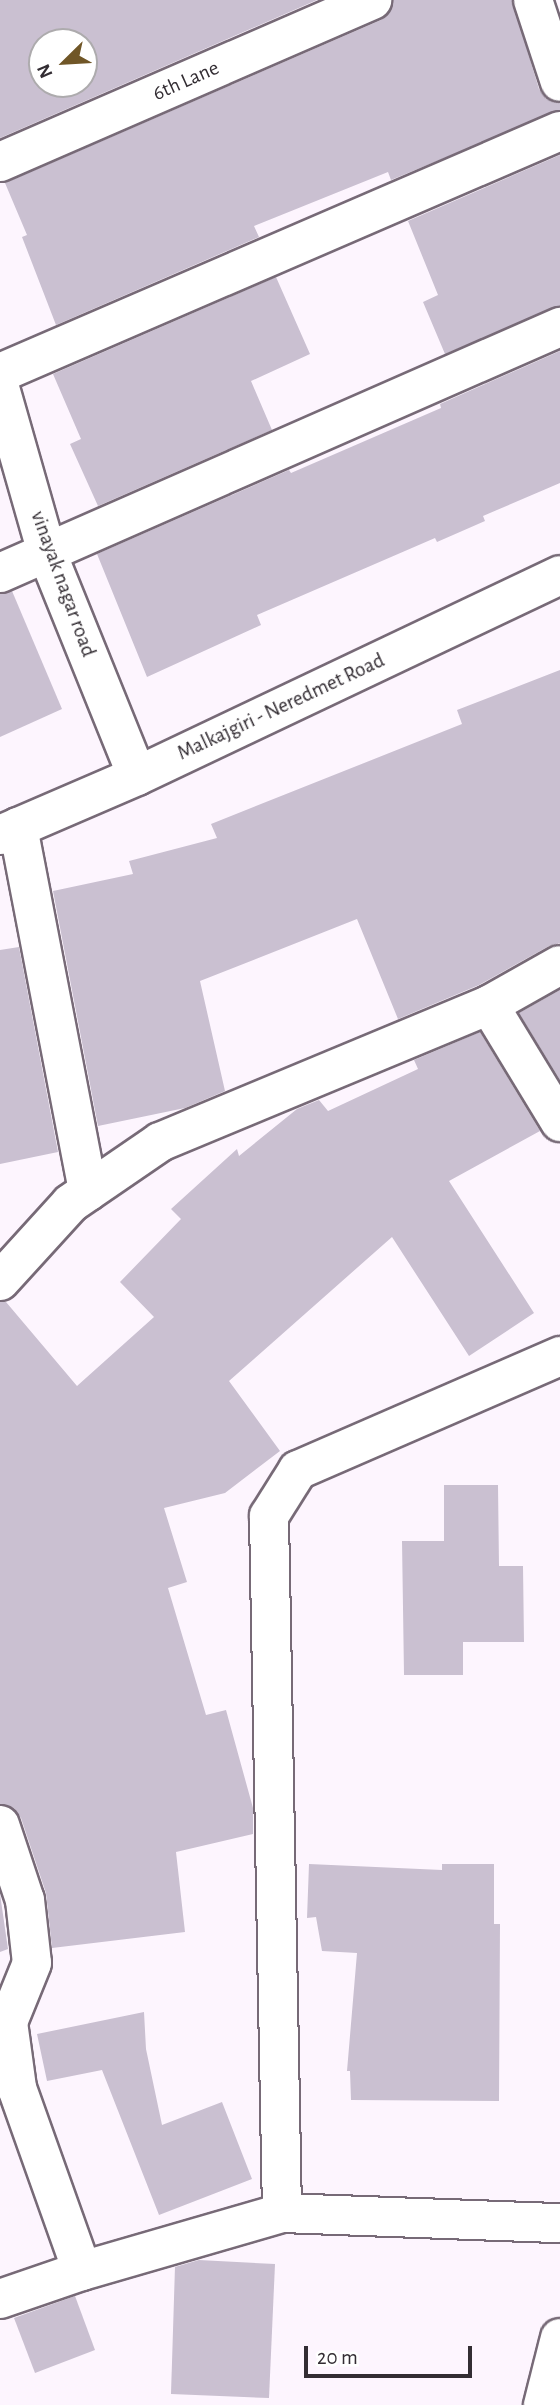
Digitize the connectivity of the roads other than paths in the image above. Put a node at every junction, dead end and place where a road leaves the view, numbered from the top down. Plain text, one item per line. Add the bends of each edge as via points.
1 (372, 0) edge
2 (533, 0) edge
3 (560, 82) edge
4 (560, 131) edge
5 (0, 162) edge
6 (560, 327) edge
7 (0, 373) edge
8 (0, 388) edge
9 (47, 553) junction
10 (0, 573) edge
11 (560, 575) edge
12 (137, 776) junction
13 (9, 831) edge
14 (560, 965) edge
15 (489, 1004) junction
16 (560, 1122) edge
17 (88, 1191) junction
18 (0, 1281) edge
19 (560, 1356) edge
20 (0, 1825) edge
21 (9, 2091) edge
22 (282, 2213) junction
23 (560, 2222) edge
24 (82, 2271) junction
25 (0, 2299) edge
26 (560, 2338) edge
27 (544, 2405) edge

1 - 5 street, 6th Lane
2 - 3 street
4 - 7 street
6 - 9 street
8 - 9 street, vinayak nagar road
9 - 10 street
9 - 12 street, vinayak nagar road
11 - 12 street, Malkajgiri - Neredmet Road
12 - 13 street, Malkajgiri - Neredmet Road
13 - 17 street
14 - 15 street
15 - 16 street
15 - 17 street via 160,1142
17 - 18 street via 71,1203
19 - 22 street via 298,1470 269,1516
20 - 21 street via 25,1900 32,1963 8,2022
21 - 24 street
22 - 23 street
22 - 24 street
24 - 25 street
26 - 27 street

